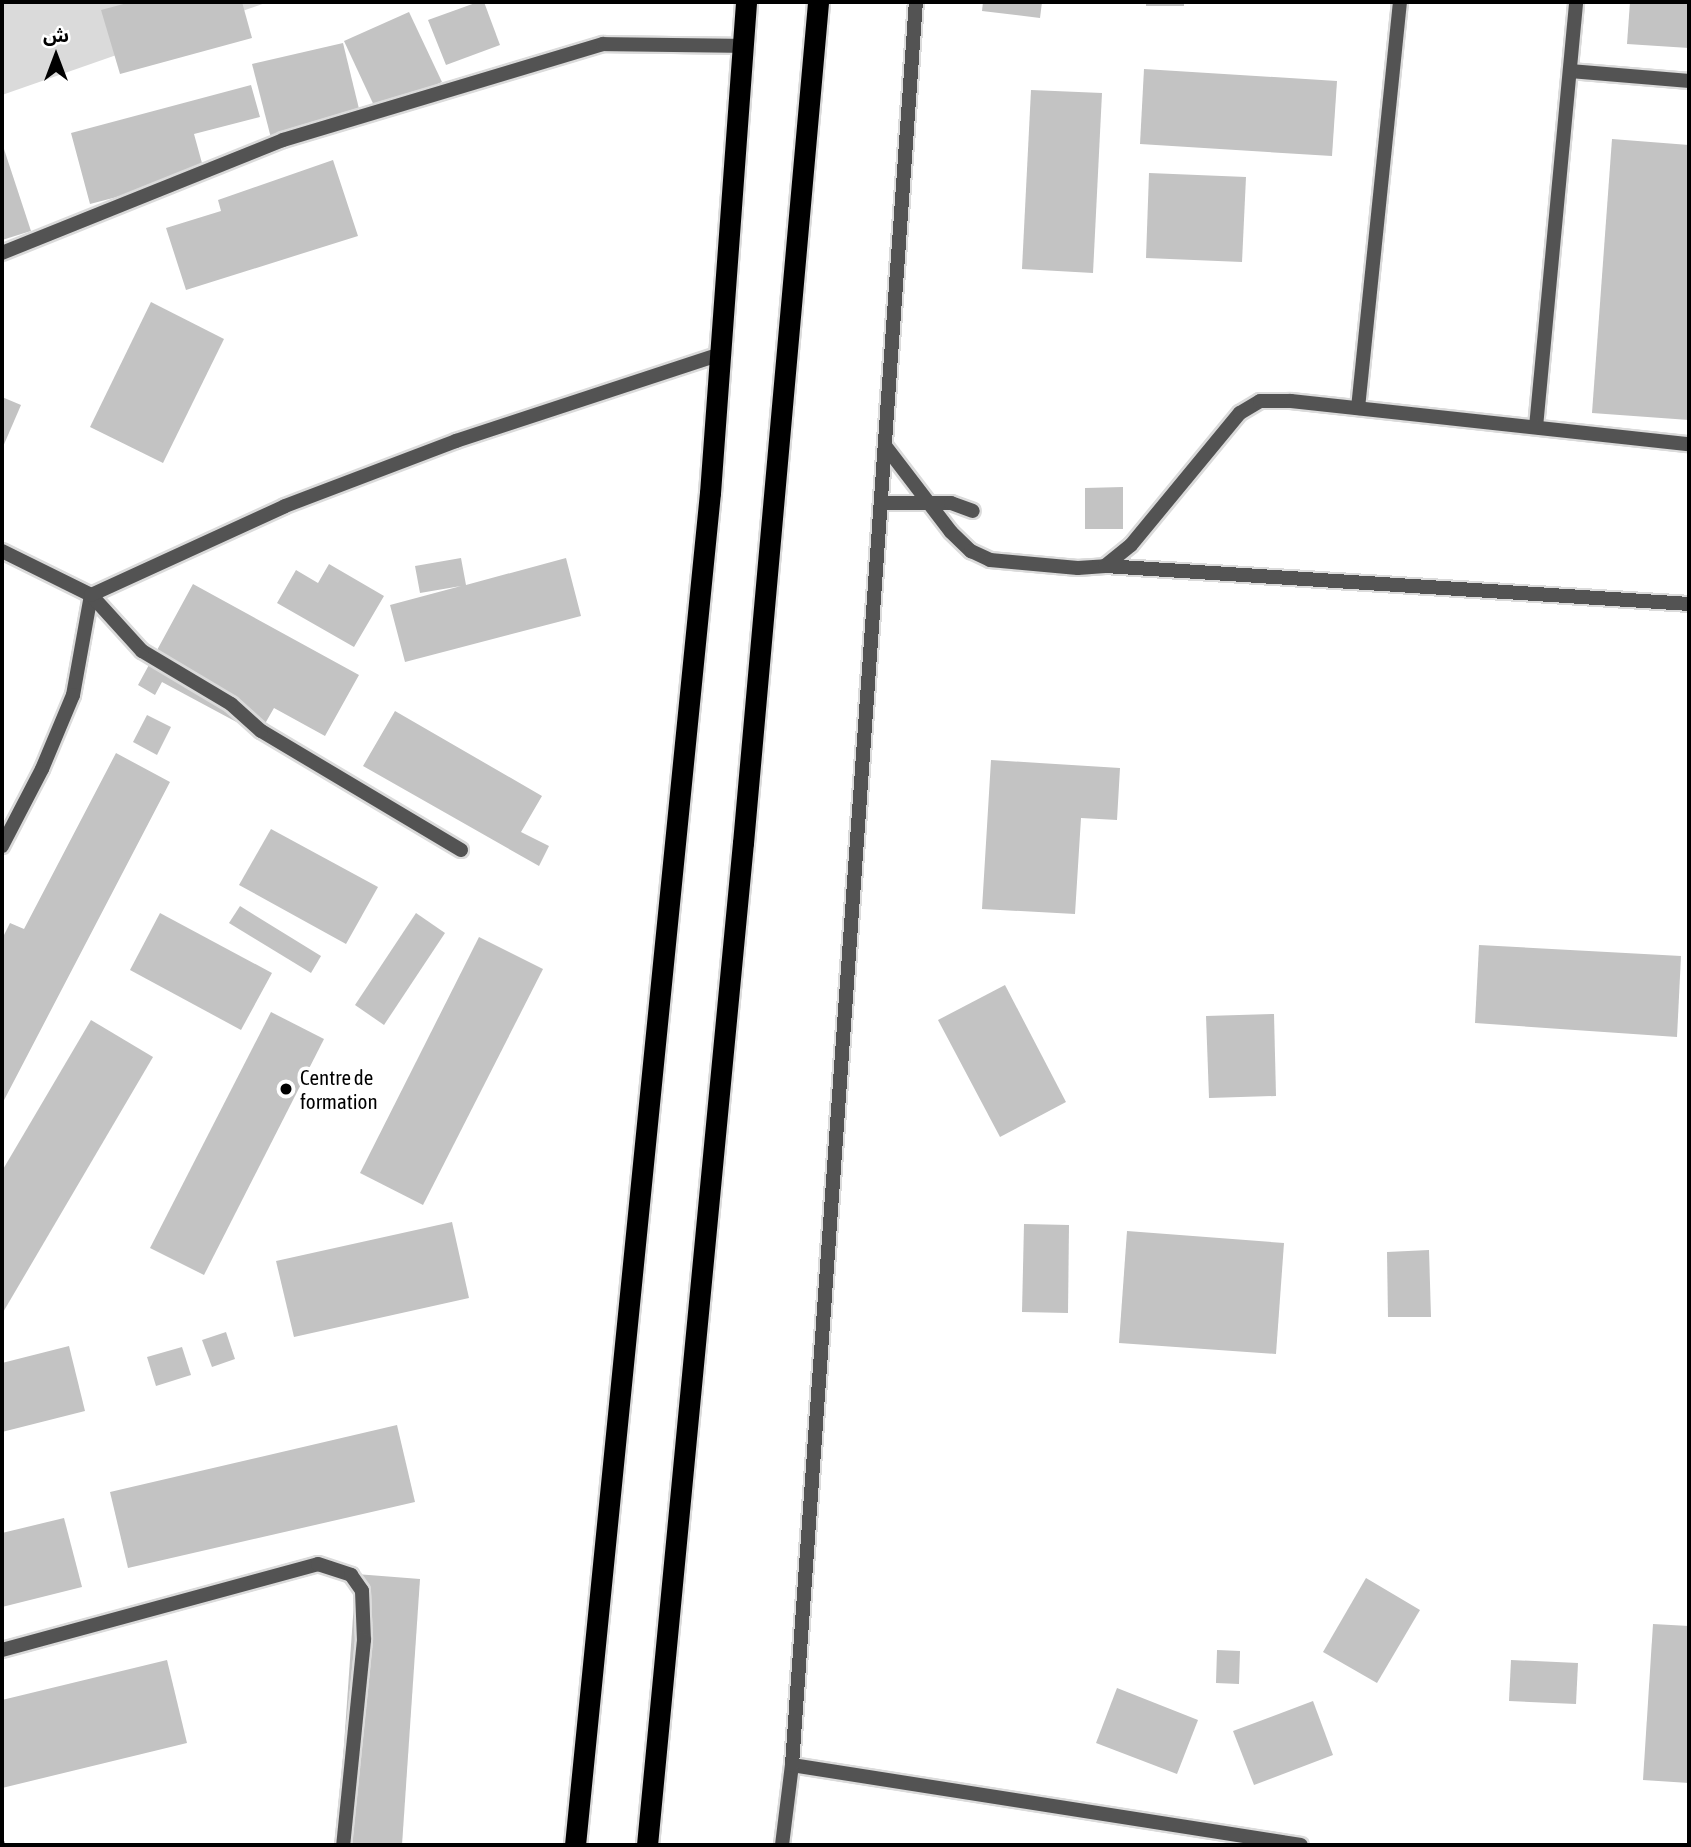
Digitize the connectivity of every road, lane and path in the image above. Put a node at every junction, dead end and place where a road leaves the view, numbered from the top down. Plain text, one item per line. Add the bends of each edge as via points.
1 (746, 2) edge
2 (818, 2) edge
3 (916, 2) edge
4 (1400, 2) edge
5 (1576, 2) edge
6 (743, 46) junction
7 (1571, 71) junction
8 (1689, 81) edge
9 (2, 253) edge
10 (720, 355) junction
11 (1358, 408) junction
12 (1536, 427) junction
13 (1689, 444) edge
14 (886, 447) junction
15 (882, 503) junction
16 (929, 503) junction
17 (973, 511) dead end
18 (2, 551) edge
19 (1105, 566) junction
20 (91, 596) junction
21 (1689, 604) edge
22 (2, 846) edge
23 (461, 850) dead end
24 (2, 1650) edge
25 (792, 1765) junction
26 (343, 1845) edge
27 (575, 1845) edge
28 (647, 1845) edge
29 (782, 1845) edge
30 (1301, 1845) edge

1 - 6 highway
2 - 28 highway
3 - 14 street
4 - 11 street
5 - 7 street
6 - 9 street via 603,44 283,140
6 - 10 highway
7 - 8 street
7 - 12 street
10 - 20 street via 456,441 297,501
10 - 27 highway
11 - 12 street
11 - 19 street via 1260,401 1240,413 1130,545
12 - 13 street
14 - 15 street
14 - 16 street
15 - 16 street
15 - 25 street
16 - 17 street via 951,503
16 - 19 street via 971,551 990,560
18 - 20 street
19 - 21 street
20 - 22 street via 73,695
20 - 23 street via 142,651 231,704 261,731
24 - 26 street via 318,1564 351,1575 362,1591 364,1640
25 - 29 street
25 - 30 street

